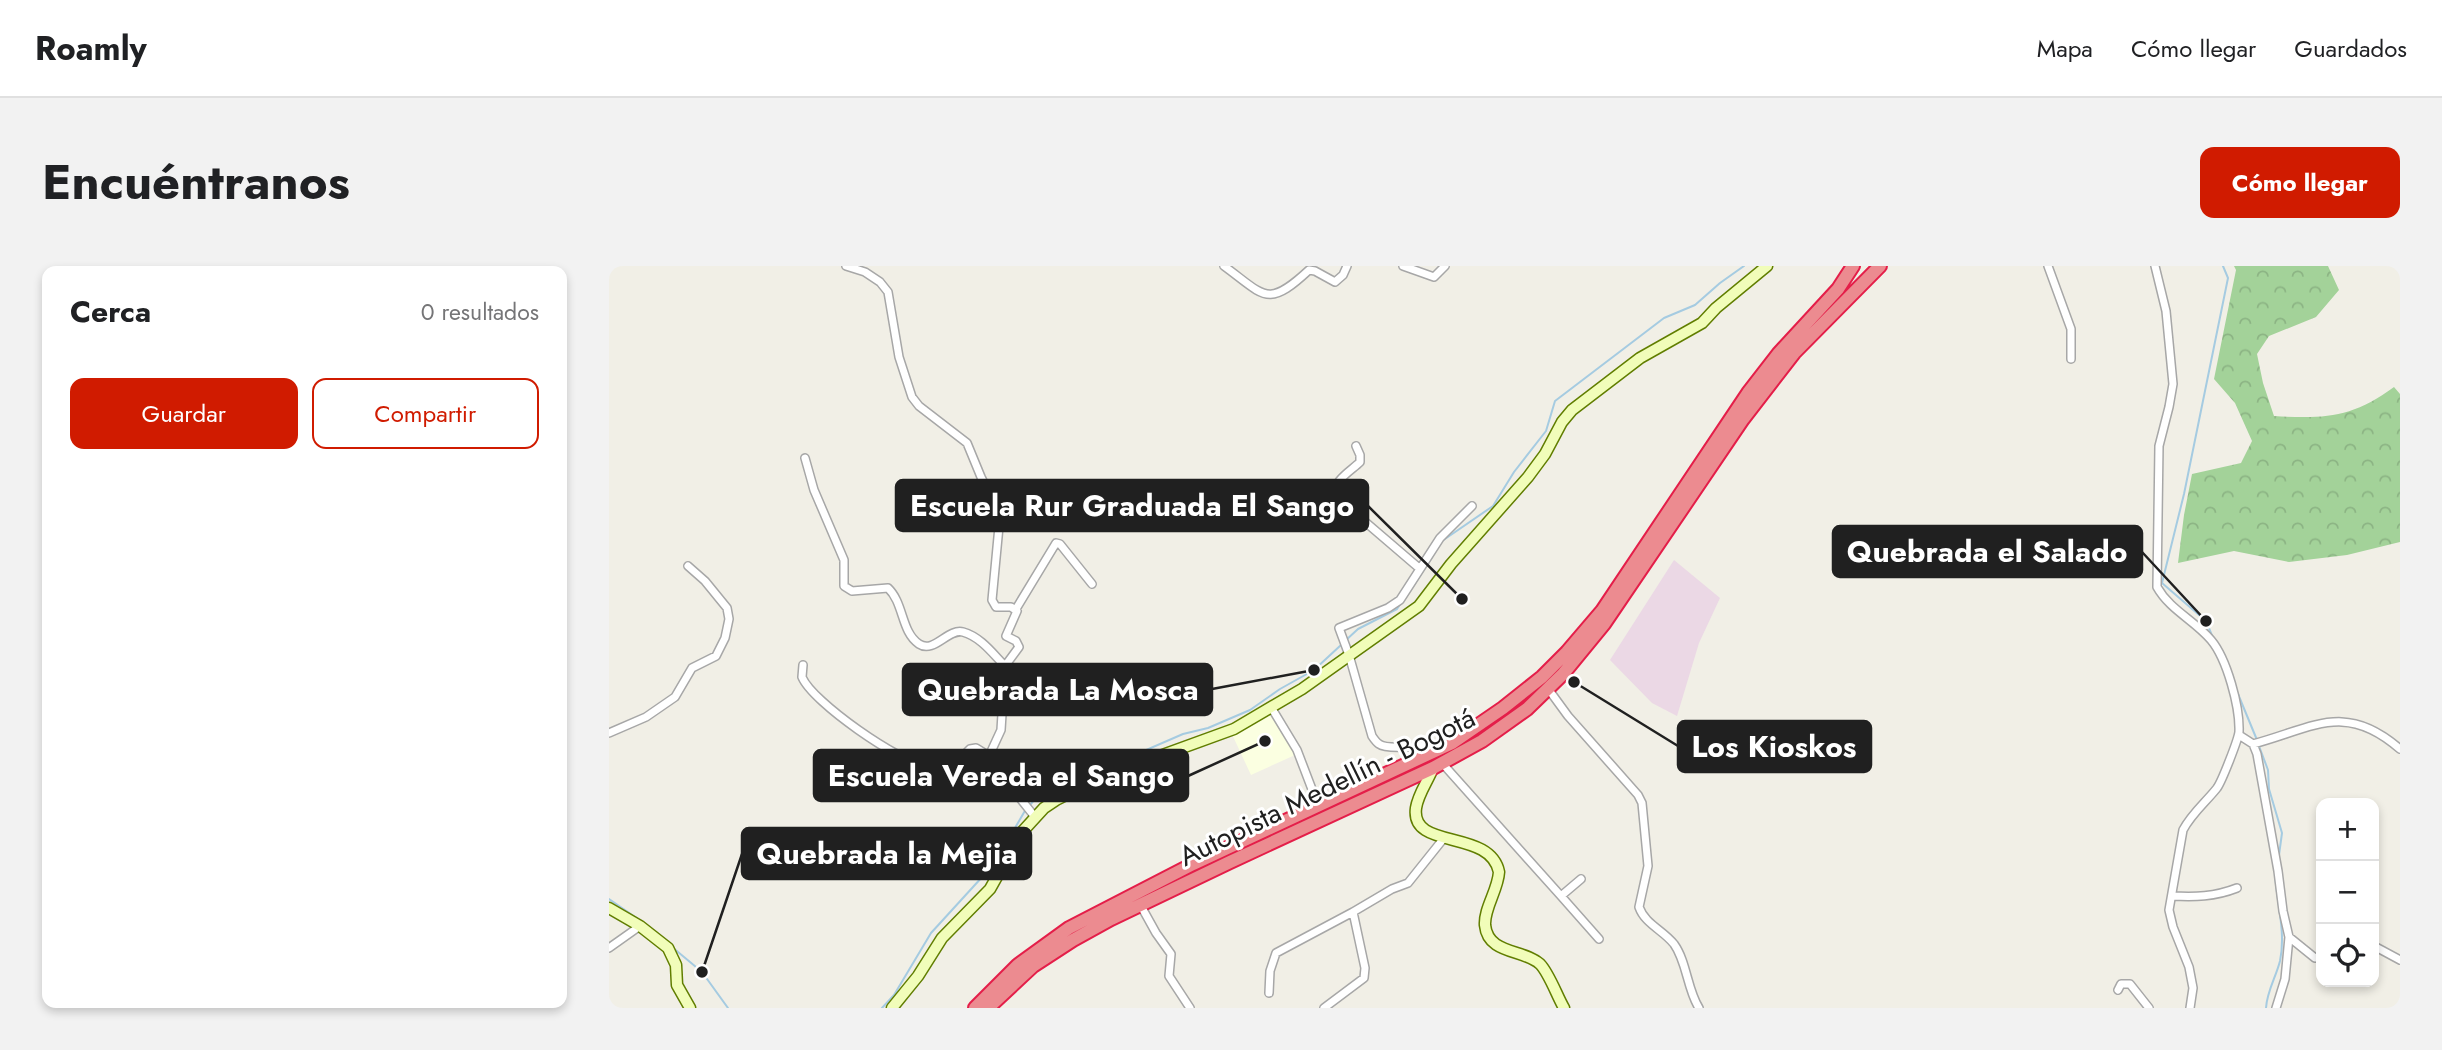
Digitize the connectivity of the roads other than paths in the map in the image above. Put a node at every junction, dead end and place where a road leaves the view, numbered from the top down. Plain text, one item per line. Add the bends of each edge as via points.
1 (846, 266) edge
2 (1224, 266) edge
3 (1347, 266) edge
4 (1403, 266) edge
5 (1445, 266) edge
6 (1767, 266) edge
7 (1853, 266) edge
8 (1880, 266) edge
9 (2049, 266) edge
10 (2155, 266) edge
11 (2071, 359) dead end
12 (1356, 446) dead end
13 (804, 458) dead end
14 (1472, 506) dead end
15 (688, 566) dead end
16 (1419, 568) junction
17 (1092, 584) dead end
18 (1016, 609) junction
19 (1347, 650) junction
20 (803, 665) dead end
21 (1005, 667) junction
22 (1549, 690) junction
23 (1271, 707) junction
24 (609, 733) edge
25 (2239, 735) junction
26 (1452, 743) junction
27 (2253, 744) junction
28 (2400, 750) edge
29 (989, 756) junction
30 (1438, 765) junction
31 (1318, 805) junction
32 (1032, 814) junction
33 (1444, 838) junction
34 (1581, 879) dead end
35 (2237, 888) dead end
36 (1560, 896) junction
37 (2172, 896) junction
38 (1141, 906) junction
39 (609, 908) edge
40 (1353, 912) junction
41 (640, 926) junction
42 (2290, 937) junction
43 (1599, 939) dead end
44 (609, 948) edge
45 (2379, 949) edge
46 (2316, 958) edge
47 (2400, 960) edge
48 (2118, 990) dead end
49 (1269, 993) dead end
50 (2141, 999) junction
51 (689, 1008) edge
52 (892, 1008) edge
53 (975, 1008) edge
54 (988, 1008) edge
55 (1190, 1008) edge
56 (1324, 1008) edge
57 (1564, 1008) edge
58 (1699, 1008) edge
59 (2134, 1008) edge
60 (2149, 1008) edge
61 (2190, 1008) edge
62 (2276, 1008) edge

1 - 18 street via 865,272 888,292 899,357 912,397 970,448 1001,520 992,600 996,607
2 - 3 street via 1261,293 1273,295 1287,290 1308,270 1335,282
4 - 5 street via 1434,277
6 - 19 street via 1702,323 1640,358 1572,410 1528,477 1419,606
7 - 26 highway, Autopista Medellín - Bogotá via 1748,393 1587,629 1542,677
8 - 22 highway, Autopista Medellín - Bogotá via 1801,344 1768,385 1611,614
9 - 11 street via 2071,329
10 - 25 street via 2166,311 2173,384 2158,446 2157,587 2168,604 2218,650 2235,698
12 - 16 street via 1360,462 1336,486 1335,496
13 - 21 street via 844,560 844,586 852,591 888,588 911,636 923,646 961,631 983,643
14 - 16 street via 1440,538
15 - 24 street via 727,608 725,638 716,656 692,668 675,697 646,717
16 - 19 street via 1400,600 1339,628
17 - 18 street via 1056,543
18 - 21 street via 1006,636 1019,647
19 - 23 street via 1302,689
19 - 26 street via 1377,743 1393,747
20 - 29 street via 802,677 811,690 842,719 901,757 927,767 954,765 970,749
21 - 29 street via 1001,730
22 - 30 highway, Autopista Medellín - Bogotá via 1505,725
22 - 58 street via 1639,795 1648,866 1639,908 1676,949
23 - 31 street via 1297,750
23 - 32 street via 1234,729 1102,777
25 - 27 street
25 - 37 street via 2223,778 2183,830
26 - 31 highway, Autopista Medellín - Bogotá
27 - 28 street via 2325,722 2347,722 2366,725
27 - 42 street
29 - 32 street
30 - 33 street via 1420,794 1416,816 1424,831
30 - 36 street
30 - 38 highway, Autopista Medellín - Bogotá
31 - 53 highway, Autopista Medellín - Bogotá via 1069,928 1018,965
32 - 52 street via 990,888 942,938
33 - 40 street via 1408,883
33 - 57 street via 1480,847 1491,856 1499,872 1485,923 1489,935 1504,949 1541,965
34 - 36 street
35 - 37 street via 2198,898
36 - 43 street
37 - 61 street via 2169,910 2193,988
38 - 54 highway, Autopista Medellín - Bogotá via 1073,940 1034,966
38 - 55 street via 1168,948 1172,961 1169,976
39 - 41 street
40 - 49 street via 1276,953 1269,971
40 - 56 street via 1364,978
41 - 44 street
41 - 51 street via 673,955 677,985
42 - 46 street
42 - 62 street
45 - 47 street
48 - 50 street via 2127,983
50 - 59 street
50 - 60 street

